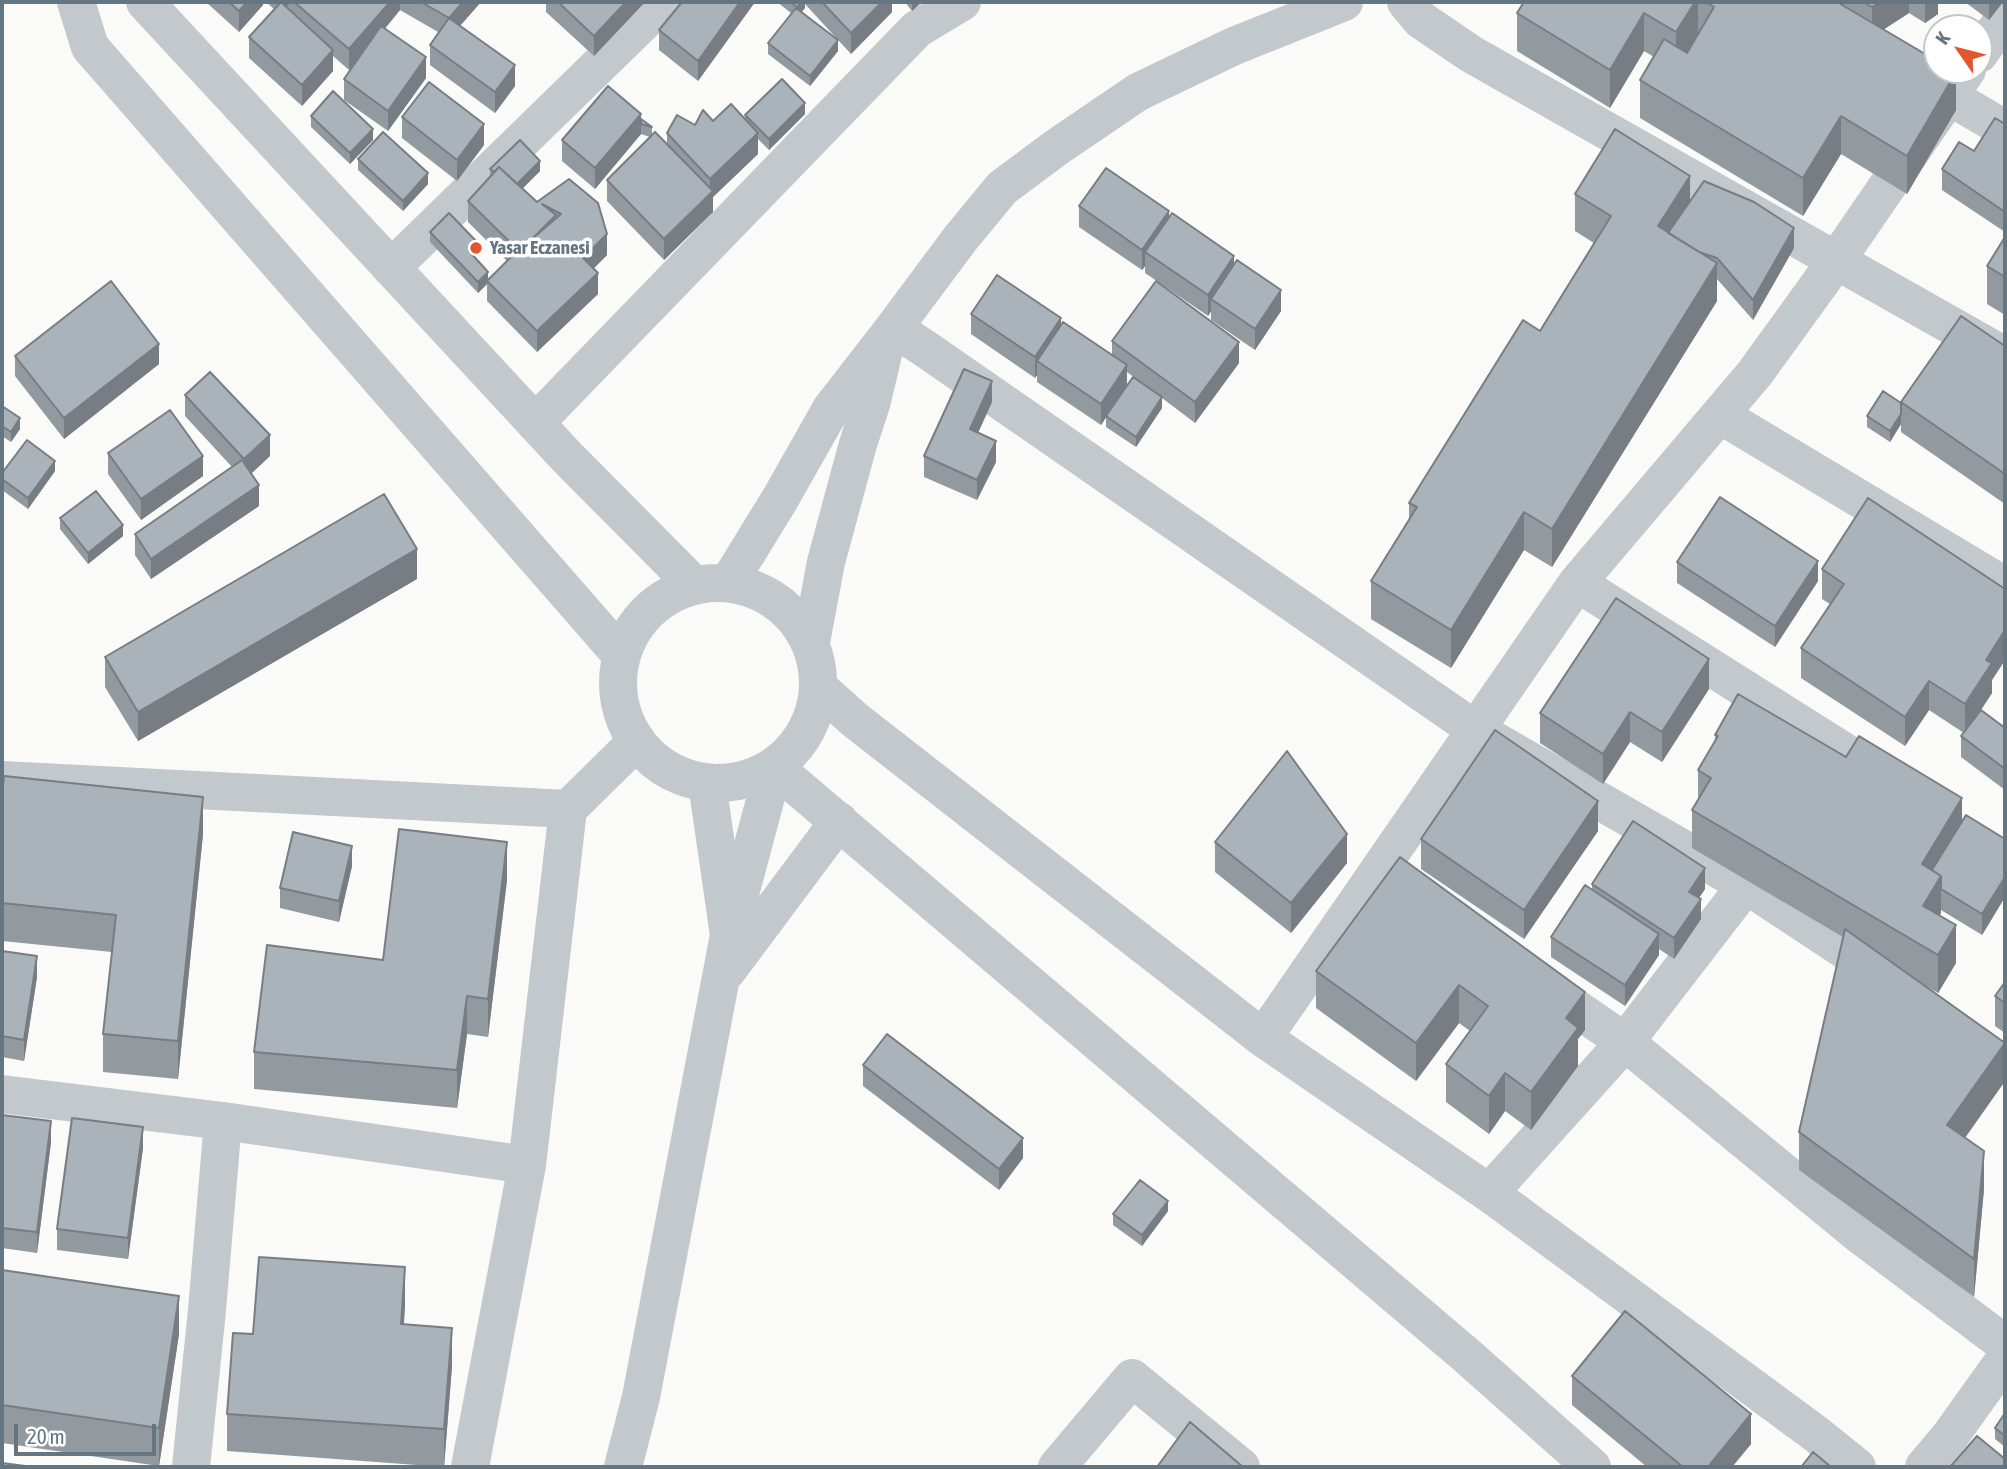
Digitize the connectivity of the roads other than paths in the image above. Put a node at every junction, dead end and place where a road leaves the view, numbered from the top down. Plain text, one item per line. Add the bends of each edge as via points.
1 (76, 2) edge
2 (145, 2) edge
3 (663, 2) edge
4 (962, 2) edge
5 (1344, 2) edge
6 (1406, 2) edge
7 (1273, 14) edge
8 (2005, 17) edge
9 (1993, 34) edge
10 (1904, 69) edge
11 (1923, 74) edge
12 (1957, 84) edge
13 (1959, 84) edge
14 (2005, 129) edge
15 (1836, 261) junction
16 (391, 268) junction
17 (890, 332) junction
18 (2005, 356) edge
19 (1720, 415) junction
20 (535, 422) junction
21 (1577, 583) junction
22 (712, 584) junction
23 (2005, 586) edge
24 (811, 642) junction
25 (621, 655) junction
26 (818, 687) junction
27 (1476, 730) junction
28 (637, 741) junction
29 (774, 767) junction
30 (2, 780) edge
31 (707, 783) junction
32 (1924, 802) edge
33 (568, 809) junction
34 (839, 821) junction
35 (1746, 885) junction
36 (729, 935) junction
37 (1513, 965) edge
38 (720, 982) junction
39 (1915, 996) edge
40 (1263, 1038) junction
41 (1625, 1042) junction
42 (2, 1094) edge
43 (223, 1122) junction
44 (527, 1166) junction
45 (1489, 1193) junction
46 (2005, 1344) edge
47 (2005, 1359) edge
48 (191, 1467) edge
49 (470, 1467) edge
50 (623, 1467) edge
51 (1057, 1467) edge
52 (1241, 1467) edge
53 (1592, 1467) edge
54 (1857, 1467) edge
55 (1924, 1467) edge

1 - 25 street via 90,47
2 - 16 street
3 - 16 street
4 - 20 street via 917,29
5 - 7 street
6 - 15 street via 1420,20 1471,54
7 - 17 street via 1234,47 1138,92 1002,188
8 - 9 street
10 - 11 street
12 - 15 street
13 - 14 street
15 - 18 street
15 - 19 street
16 - 20 street
17 - 22 street via 831,409 780,499
17 - 24 street via 826,562
17 - 27 street via 928,349
19 - 21 street
19 - 23 street
20 - 22 street
21 - 27 street
21 - 32 street
22 - 24 street via 763,593 791,613
22 - 25 street via 662,599 637,623
24 - 26 street
25 - 28 street via 617,690 626,724
26 - 29 street via 815,711 799,742
26 - 40 street
27 - 35 street
27 - 40 street via 1390,879
28 - 31 street via 673,774
28 - 33 street
29 - 31 street via 742,782
29 - 34 street
29 - 36 street
30 - 33 street
31 - 36 street
33 - 44 street
34 - 38 street
34 - 53 street via 1445,1336
35 - 39 street
35 - 41 street
36 - 38 street
37 - 41 street
38 - 50 street via 641,1397
40 - 45 street
41 - 45 street
41 - 46 street via 1860,1235
42 - 43 street
43 - 44 street
43 - 48 street via 194,1304
44 - 49 street
45 - 54 street
47 - 55 street
51 - 52 street via 1132,1378

